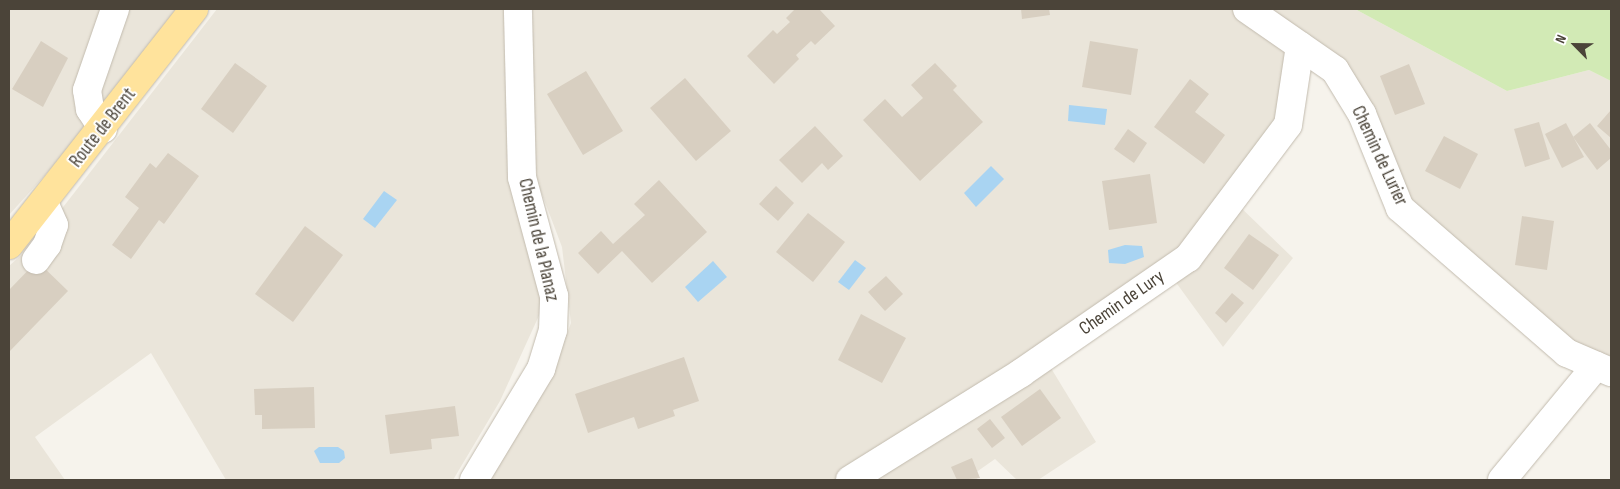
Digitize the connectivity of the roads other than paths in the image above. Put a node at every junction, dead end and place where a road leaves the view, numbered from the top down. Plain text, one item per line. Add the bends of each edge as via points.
1 (116, 9) edge
2 (194, 9) edge
3 (518, 9) edge
4 (1247, 9) edge
5 (1300, 46) junction
6 (103, 129) junction
7 (44, 204) junction
8 (9, 245) edge
9 (36, 260) dead end
10 (1604, 369) edge
11 (474, 480) edge
12 (850, 480) edge
13 (1502, 480) edge

1 - 6 street via 87,90 90,108
2 - 6 main road, Route de Brent
3 - 11 street, Chemin de la Planaz via 522,177 554,296 553,330 541,369
4 - 5 street, Chemin de Lurier
5 - 10 street, Chemin de Lurier via 1334,70 1362,114 1400,208 1568,352
5 - 12 street, Chemin de Lury via 1288,124 1188,258 1021,373
6 - 7 main road, Route de Brent
7 - 8 main road, Route de Brent
7 - 9 street via 54,225 47,245
10 - 13 street

